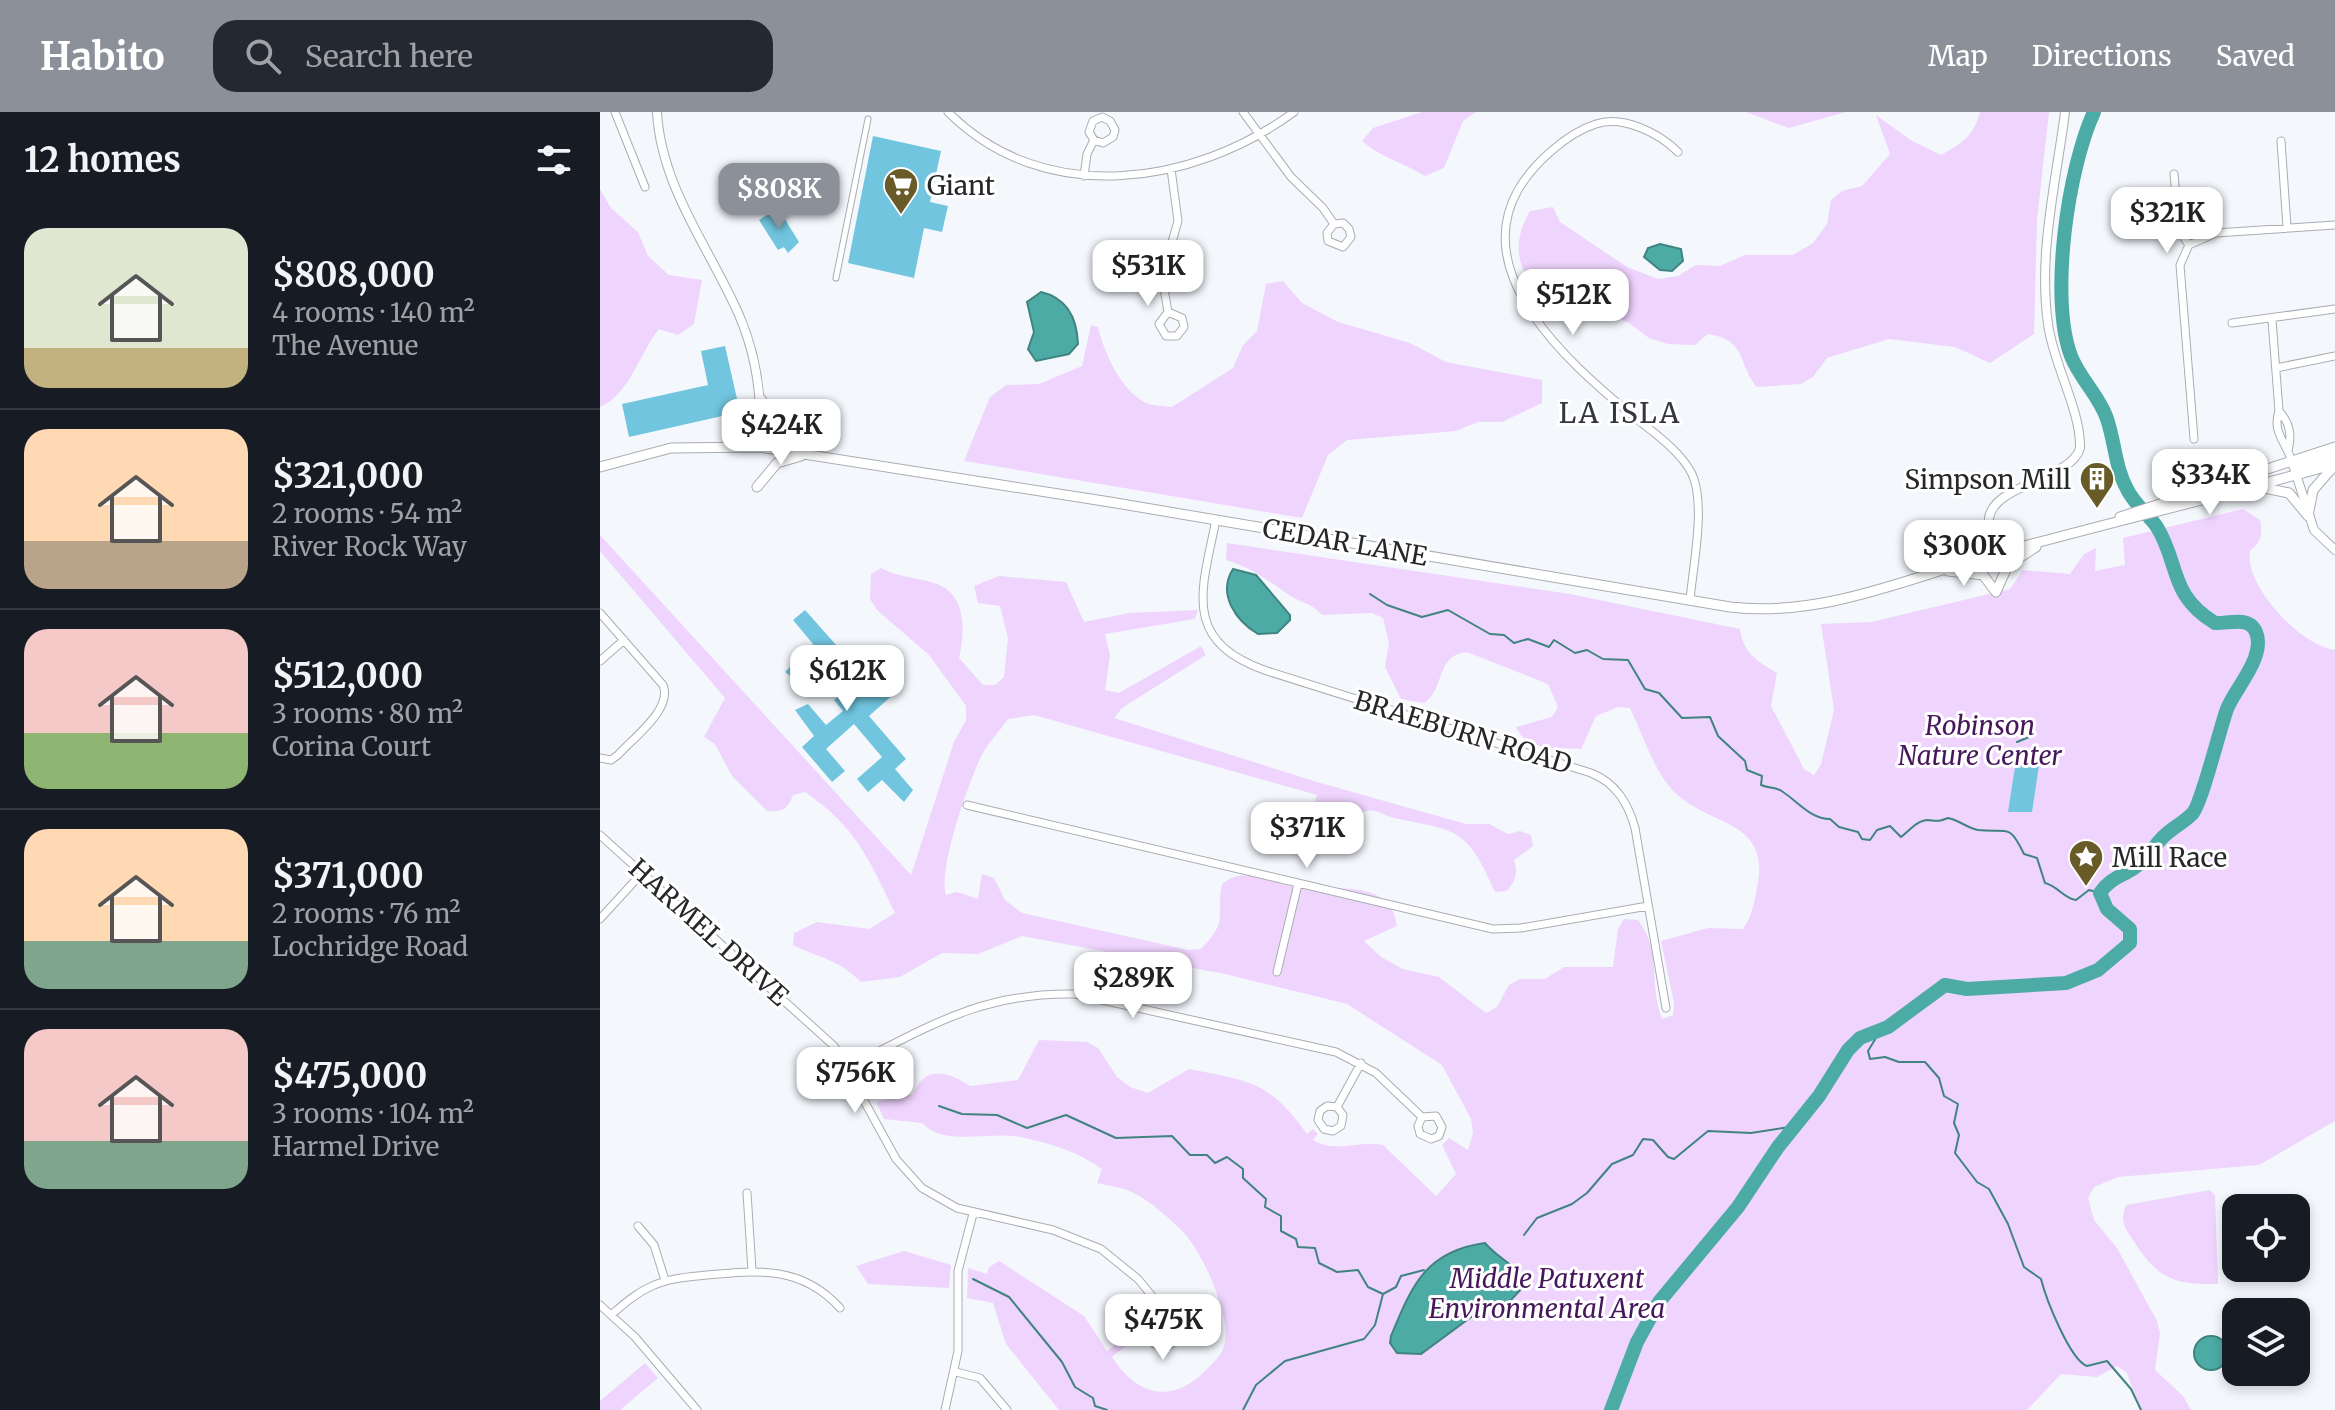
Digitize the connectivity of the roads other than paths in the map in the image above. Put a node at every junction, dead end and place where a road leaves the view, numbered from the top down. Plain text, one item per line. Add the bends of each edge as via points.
1 (615, 112) edge
2 (657, 112) edge
3 (948, 112) edge
4 (1243, 112) edge
5 (1294, 112) edge
6 (2065, 112) edge
7 (868, 119) dead end
8 (1260, 136) junction
9 (1094, 140) dead end
10 (2281, 141) dead end
11 (1678, 152) dead end
12 (1171, 169) junction
13 (2174, 174) dead end
14 (1084, 176) junction
15 (645, 187) dead end
16 (1334, 224) dead end
17 (2335, 225) edge
18 (2287, 227) junction
19 (2189, 245) junction
20 (836, 278) dead end
21 (2335, 309) edge
22 (1168, 312) dead end
23 (2272, 320) junction
24 (2232, 323) dead end
25 (2335, 356) edge
26 (2276, 368) junction
27 (761, 399) junction
28 (2194, 439) dead end
29 (759, 447) junction
30 (2335, 447) edge
31 (808, 455) junction
32 (2335, 455) edge
33 (2292, 463) junction
34 (2335, 464) edge
35 (600, 467) edge
36 (757, 487) dead end
37 (2255, 487) junction
38 (2308, 516) junction
39 (1216, 520) junction
40 (2083, 530) junction
41 (2046, 540) junction
42 (2335, 550) edge
43 (1992, 555) junction
44 (1942, 570) junction
45 (1690, 600) junction
46 (600, 613) edge
47 (624, 640) junction
48 (600, 661) edge
49 (600, 758) edge
50 (967, 805) dead end
51 (600, 835) edge
52 (642, 873) junction
53 (1298, 884) junction
54 (1648, 906) junction
55 (600, 919) edge
56 (1277, 972) dead end
57 (1666, 1008) dead end
58 (1361, 1063) junction
59 (848, 1067) junction
60 (1337, 1107) dead end
61 (1422, 1117) dead end
62 (747, 1193) dead end
63 (973, 1214) junction
64 (638, 1226) dead end
65 (752, 1270) junction
66 (665, 1280) junction
67 (600, 1305) edge
68 (840, 1308) dead end
69 (611, 1315) junction
70 (1162, 1321) dead end
71 (956, 1372) junction
72 (697, 1410) edge
73 (945, 1410) edge
74 (1007, 1410) edge

1 - 15 street
2 - 27 street via 664,159 740,316
3 - 14 street via 1007,155 1043,169
4 - 8 street
5 - 8 street
6 - 43 street via 2044,287 2051,340 2080,448 2070,463 1993,508
7 - 20 street
8 - 12 street via 1220,156
8 - 16 street
9 - 14 street
10 - 18 street
11 - 45 street via 1635,127 1616,122 1591,126 1539,164 1523,183 1505,240 1517,287 1548,331 1584,373 1690,469 1698,502
12 - 14 street
12 - 22 street via 1178,221 1162,277
13 - 19 street via 2179,231
17 - 18 street
18 - 19 street via 2216,233
19 - 28 street via 2180,265
21 - 23 street
23 - 24 street
23 - 26 street
25 - 26 street
26 - 33 street via 2279,411 2291,438
27 - 29 street
27 - 31 main road via 781,434
29 - 31 main road, CEDAR LANE
29 - 35 main road, CEDAR LANE via 671,448
30 - 33 main road, CEDAR LANE
31 - 36 main road via 777,463
31 - 39 main road, CEDAR LANE
32 - 33 main road
33 - 34 main road, CEDAR LANE
33 - 37 main road, CEDAR LANE
33 - 38 street
33 - 40 main road, CEDAR LANE
34 - 38 main road via 2313,490
37 - 38 main road via 2289,493
37 - 40 main road, CEDAR LANE
38 - 42 street via 2318,537
39 - 45 main road, CEDAR LANE
39 - 54 street, BRAEBURN ROAD via 1201,601 1207,629 1223,650 1267,671 1599,776 1629,809
40 - 41 main road, CEDAR LANE
41 - 43 main road, CEDAR LANE
41 - 44 main road via 2008,565 1996,592 1983,575
43 - 44 main road, CEDAR LANE
44 - 45 main road, CEDAR LANE via 1792,610
46 - 47 street
47 - 48 street
47 - 49 street via 663,685 666,697 618,755
50 - 53 street
51 - 52 street, HARMEL DRIVE
52 - 55 street
52 - 59 street, HARMEL DRIVE via 819,1030
53 - 54 street via 1493,929
53 - 56 street
54 - 57 street, BRAEBURN ROAD
58 - 59 street via 1322,1048 1110,999 1055,993 971,1007
58 - 60 street
58 - 61 street
59 - 63 street, HARMEL DRIVE via 906,1173 933,1196
62 - 65 street
63 - 70 street, HARMEL DRIVE via 1053,1230 1101,1249 1138,1279 1156,1301
63 - 71 street via 958,1271
64 - 66 street via 654,1245
65 - 66 street
65 - 68 street via 807,1281
66 - 69 street
67 - 69 street
69 - 72 street
71 - 73 street
71 - 74 street via 980,1378

